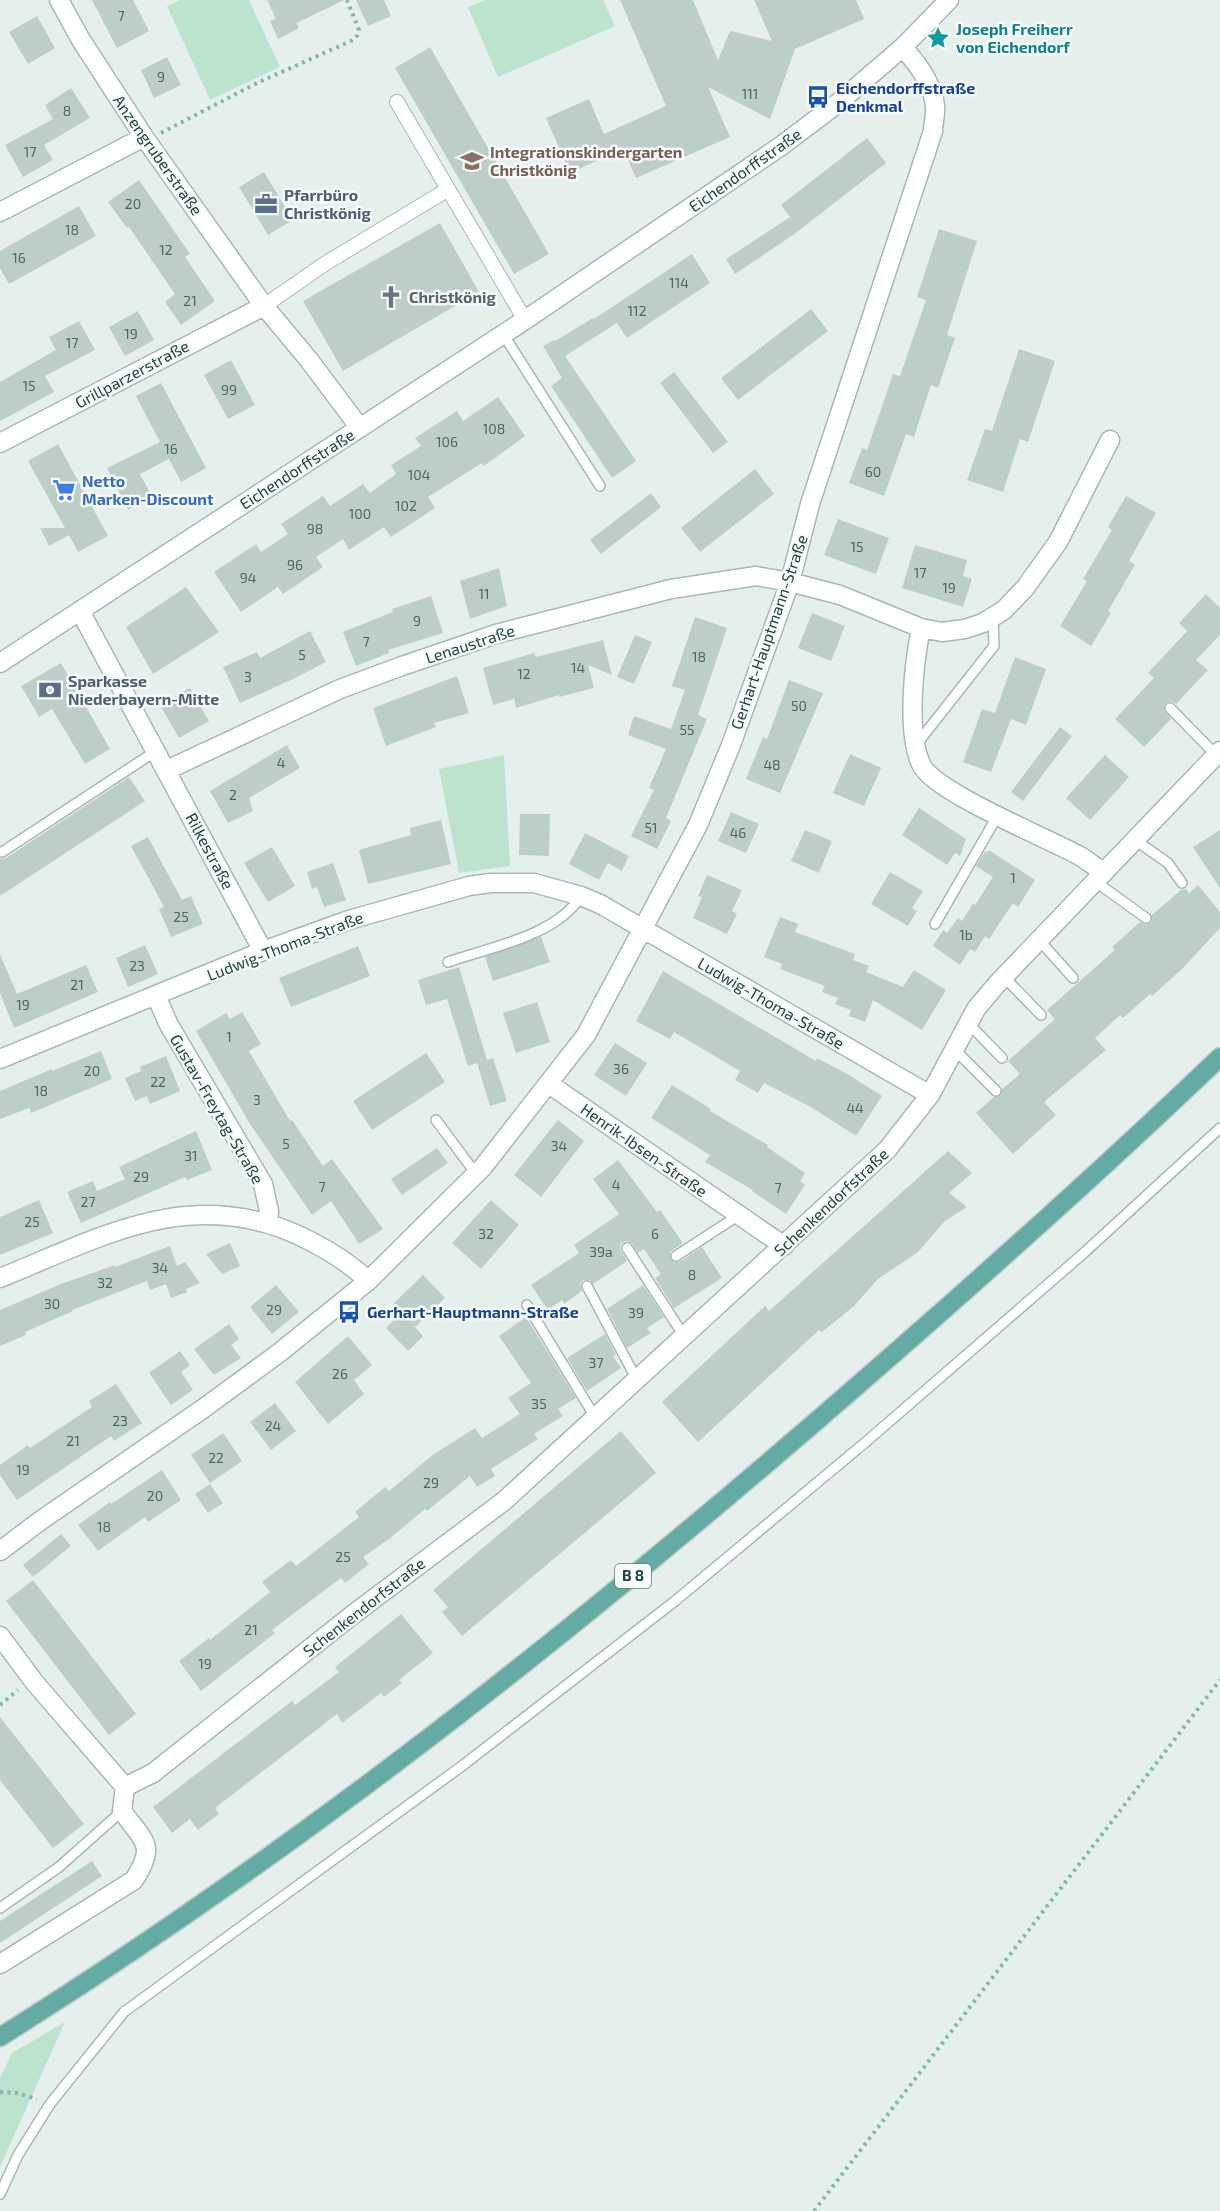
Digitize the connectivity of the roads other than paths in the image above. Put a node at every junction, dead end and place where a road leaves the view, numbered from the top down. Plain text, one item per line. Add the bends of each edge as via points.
1 (59, 0) edge
2 (949, 0) edge
3 (903, 47) junction
4 (397, 102) dead end
5 (145, 139) junction
6 (447, 190) junction
7 (0, 212) edge
8 (264, 306) junction
9 (525, 320) junction
10 (503, 334) junction
11 (360, 428) junction
12 (1110, 440) dead end
13 (0, 443) edge
14 (600, 486) dead end
15 (790, 582) junction
16 (80, 611) junction
17 (993, 616) junction
18 (921, 628) junction
19 (0, 663) edge
20 (1170, 708) dead end
21 (916, 745) junction
22 (156, 751) junction
23 (1218, 753) edge
24 (167, 770) junction
25 (998, 815) junction
26 (1135, 840) junction
27 (2, 852) dead end
28 (1100, 877) junction
29 (1182, 883) dead end
30 (581, 896) junction
31 (1146, 918) dead end
32 (934, 924) dead end
33 (644, 930) junction
34 (1039, 940) junction
35 (263, 951) junction
36 (448, 962) dead end
37 (1004, 977) junction
38 (1073, 978) dead end
39 (156, 996) junction
40 (1041, 1015) dead end
41 (968, 1023) junction
42 (954, 1048) junction
43 (1220, 1057) edge
44 (1002, 1058) dead end
45 (0, 1059) edge
46 (549, 1084) junction
47 (996, 1091) dead end
48 (930, 1095) junction
49 (435, 1120) dead end
50 (1220, 1128) edge
51 (476, 1174) junction
52 (739, 1215) junction
53 (268, 1224) junction
54 (784, 1246) junction
55 (627, 1248) dead end
56 (676, 1256) dead end
57 (0, 1278) edge
58 (368, 1281) junction
59 (588, 1286) dead end
60 (527, 1305) dead end
61 (684, 1336) junction
62 (637, 1380) junction
63 (596, 1417) junction
64 (0, 1551) edge
65 (0, 1636) edge
66 (125, 1787) junction
67 (122, 1811) junction
68 (0, 1908) edge
69 (0, 1964) edge
70 (0, 2037) edge
71 (0, 2194) edge

1 - 5 street, Anzengruberstraße
2 - 3 street, Eichendorffstraße
3 - 9 street, Eichendorffstraße via 781,146
3 - 15 street, Gerhart-Hauptmann-Straße via 931,88 935,107 933,131 810,504
4 - 6 street
5 - 7 street
5 - 8 street, Anzengruberstraße
6 - 8 street via 326,263
6 - 9 street
8 - 11 street, Anzengruberstraße
8 - 13 street, Grillparzerstraße
9 - 10 street, Eichendorffstraße
10 - 11 street, Eichendorffstraße
10 - 14 lane
11 - 16 street, Eichendorffstraße
12 - 17 street, Lenaustraße via 1058,542 1025,588
15 - 18 street, Lenaustraße via 840,595
15 - 24 street, Lenaustraße via 756,576 671,589 496,634 340,689
15 - 33 street, Gerhart-Hauptmann-Straße via 698,825
16 - 19 street, Eichendorffstraße
16 - 22 street, Rilkestraße
17 - 18 street, Lenaustraße via 965,630 942,632
17 - 21 lane via 994,646
18 - 21 street via 915,659
20 - 23 lane, Schenkendorfstraße
21 - 25 street via 921,765 939,784
22 - 24 street, Rilkestraße
22 - 27 lane
23 - 26 street, Schenkendorfstraße
24 - 35 street, Rilkestraße
25 - 28 street via 1079,855
25 - 32 lane
26 - 28 street, Schenkendorfstraße
26 - 29 lane via 1168,863
28 - 31 lane
28 - 34 street, Schenkendorfstraße
30 - 33 street, Ludwig-Thoma-Straße
30 - 35 street, Ludwig-Thoma-Straße via 534,883 480,885 349,920
30 - 36 lane via 573,909 542,930
33 - 46 street, Gerhart-Hauptmann-Straße via 586,1035
33 - 48 street, Ludwig-Thoma-Straße
34 - 37 street, Schenkendorfstraße
34 - 38 lane
35 - 39 street, Ludwig-Thoma-Straße
37 - 40 lane
37 - 41 street, Schenkendorfstraße
39 - 45 street, Ludwig-Thoma-Straße
39 - 53 street, Gustav-Freytag-Straße via 169,1026 263,1184
41 - 42 street, Schenkendorfstraße
41 - 44 lane
42 - 47 lane
42 - 48 street, Schenkendorfstraße
43 - 70 main road, B 8 via 961,1295 648,1565 342,1803 164,1930
46 - 51 street, Gerhart-Hauptmann-Straße
46 - 52 street, Henrik-Ibsen-Straße
48 - 54 street, Schenkendorfstraße via 887,1150
49 - 51 lane
50 - 71 lane via 1076,1260 675,1601 462,1766 124,2012 50,2103 18,2155
51 - 58 street, Gerhart-Hauptmann-Straße
52 - 54 street, Henrik-Ibsen-Straße
52 - 56 lane
53 - 57 street via 212,1214 154,1220
53 - 58 street via 322,1247 351,1264
54 - 61 street, Schenkendorfstraße
55 - 61 lane
58 - 64 street, Gerhart-Hauptmann-Straße via 279,1353
59 - 62 lane
60 - 63 lane
61 - 62 street, Schenkendorfstraße
62 - 63 street, Schenkendorfstraße
63 - 66 street, Schenkendorfstraße via 504,1501 153,1773
65 - 66 street via 35,1683
66 - 67 street
67 - 68 lane via 59,1867
67 - 69 street via 148,1852 134,1880

